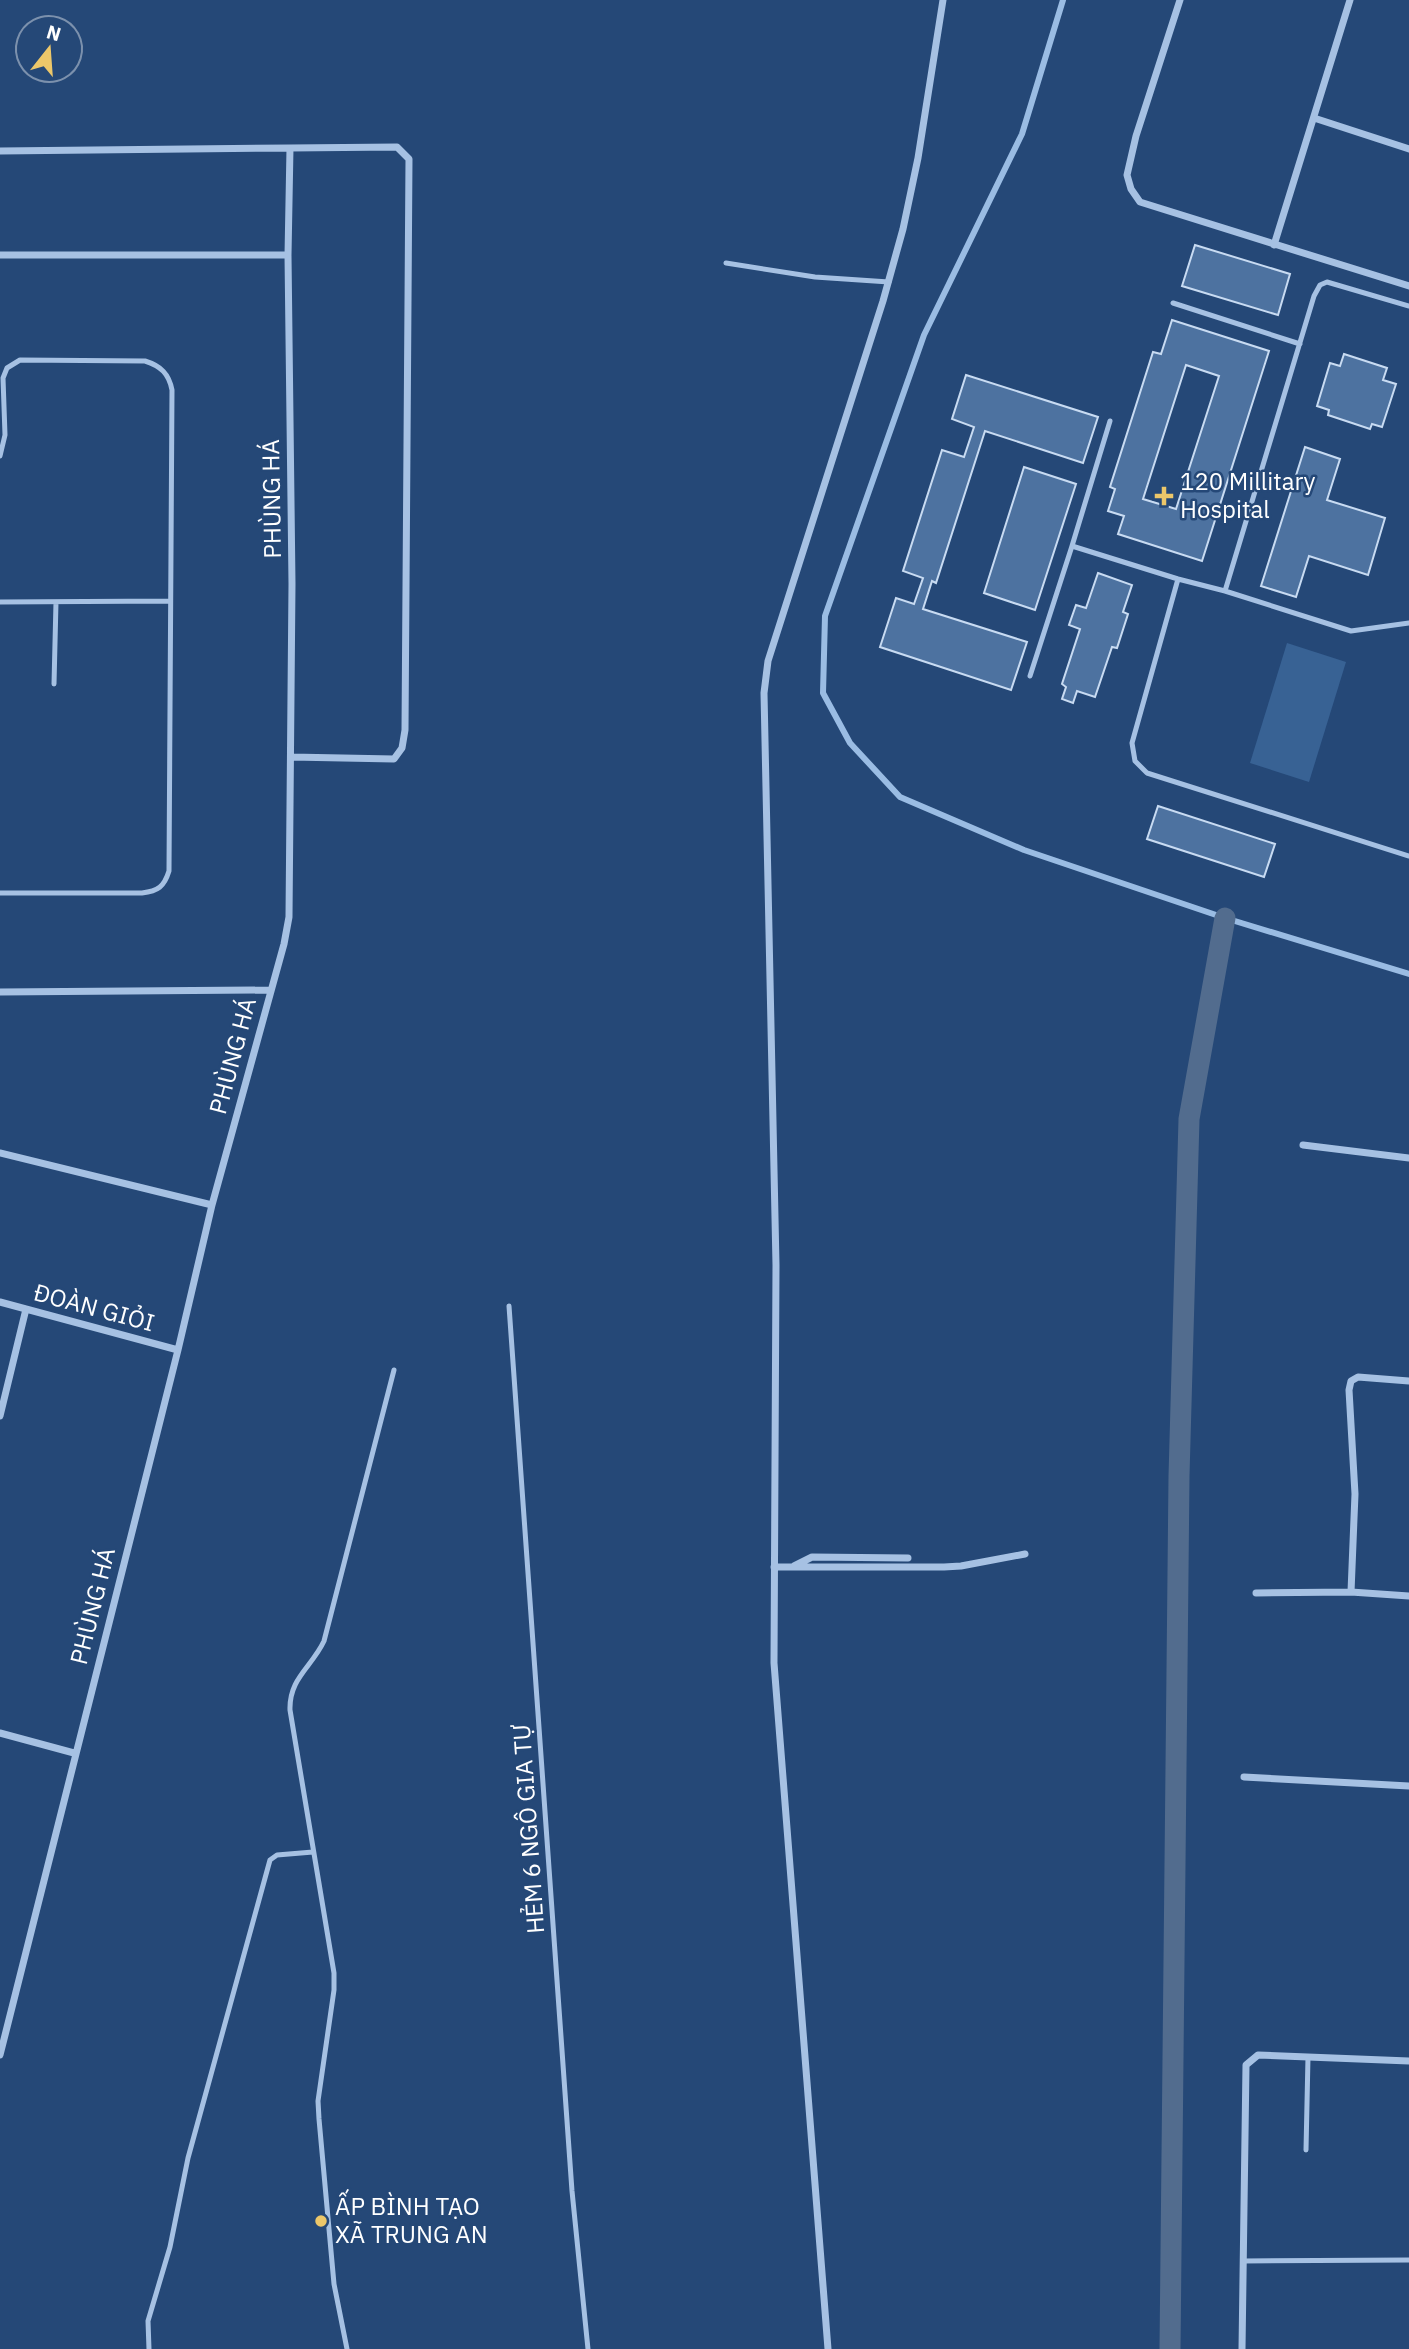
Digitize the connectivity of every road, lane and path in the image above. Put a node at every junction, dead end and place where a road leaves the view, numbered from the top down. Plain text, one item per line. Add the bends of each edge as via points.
1 (943, 0) edge
2 (1180, 0) edge
3 (1350, 0) edge
4 (1314, 118) junction
5 (290, 148) junction
6 (1409, 149) edge
7 (0, 151) edge
8 (1274, 245) junction
9 (288, 255) junction
10 (0, 256) edge
11 (726, 263) dead end
12 (889, 282) junction
13 (1409, 286) edge
14 (1173, 303) dead end
15 (1409, 306) edge
16 (1300, 344) junction
17 (1110, 421) dead end
18 (0, 456) edge
19 (1072, 546) junction
20 (1178, 579) junction
21 (1225, 591) junction
22 (170, 601) junction
23 (0, 602) edge
24 (56, 602) junction
25 (1409, 623) edge
26 (1030, 676) dead end
27 (54, 684) dead end
28 (291, 757) junction
29 (1409, 856) edge
30 (0, 893) edge
31 (271, 990) junction
32 (0, 992) edge
33 (1303, 1145) dead end
34 (0, 1153) edge
35 (1409, 1158) edge
36 (212, 1205) junction
37 (0, 1302) edge
38 (509, 1306) dead end
39 (26, 1309) junction
40 (178, 1350) junction
41 (394, 1370) dead end
42 (1409, 1381) edge
43 (0, 1416) edge
44 (1025, 1554) dead end
45 (908, 1558) dead end
46 (794, 1566) junction
47 (774, 1567) junction
48 (1350, 1592) junction
49 (1256, 1593) dead end
50 (1409, 1596) edge
51 (0, 1733) edge
52 (74, 1754) junction
53 (1244, 1777) dead end
54 (1409, 1786) edge
55 (313, 1852) junction
56 (0, 2055) edge
57 (1308, 2057) junction
58 (1409, 2062) edge
59 (1306, 2150) dead end
60 (1409, 2260) edge
61 (1243, 2261) junction
62 (149, 2349) edge
63 (347, 2349) edge
64 (588, 2349) edge
65 (828, 2349) edge
66 (1242, 2349) edge

1 - 12 street via 909,203
2 - 8 street via 1136,136 1127,174 1130,189 1140,202
3 - 4 street
4 - 6 street
4 - 8 street
5 - 7 street
5 - 9 street, PHÙNG HÁ
5 - 28 street via 397,147 409,159 402,748 394,759
8 - 13 street
9 - 10 street
9 - 28 street, PHÙNG HÁ
11 - 12 lane via 815,277
12 - 47 street via 765,677 775,1265
14 - 16 lane
15 - 16 lane via 1327,282 1314,296
16 - 21 lane
17 - 19 lane
18 - 22 lane via 5,435 3,378 13,363 145,361 164,371 172,390
19 - 20 lane
19 - 26 lane
20 - 21 lane
20 - 29 lane via 1132,743 1135,761 1147,773
21 - 25 lane via 1351,631
22 - 24 lane
22 - 30 lane via 166,881 157,891 142,893
23 - 24 lane
24 - 27 lane
28 - 31 street, PHÙNG HÁ via 289,917
31 - 32 street
31 - 36 street, PHÙNG HÁ
33 - 35 street
34 - 36 street
36 - 40 street, PHÙNG HÁ
37 - 39 street, ĐOÀN GIỎI
38 - 64 lane, HẺM 6 NGÔ GIA TỰ via 571,2177
39 - 40 street, ĐOÀN GIỎI
39 - 43 street
40 - 52 street, PHÙNG HÁ
41 - 55 lane via 324,1641 289,1695
42 - 48 street via 1358,1377 1351,1381 1355,1494
44 - 46 street via 944,1567
45 - 46 street via 811,1556
46 - 47 street
47 - 65 street via 776,1713
48 - 49 street
48 - 50 street
51 - 52 street
52 - 56 street, PHÙNG HÁ
53 - 54 street
55 - 62 lane via 276,1855 270,1860 188,2158 170,2247 148,2321
55 - 63 lane via 334,1973 318,2119 334,2284
57 - 58 street
57 - 59 lane
57 - 61 street via 1258,2054 1246,2065
60 - 61 lane
61 - 66 street

